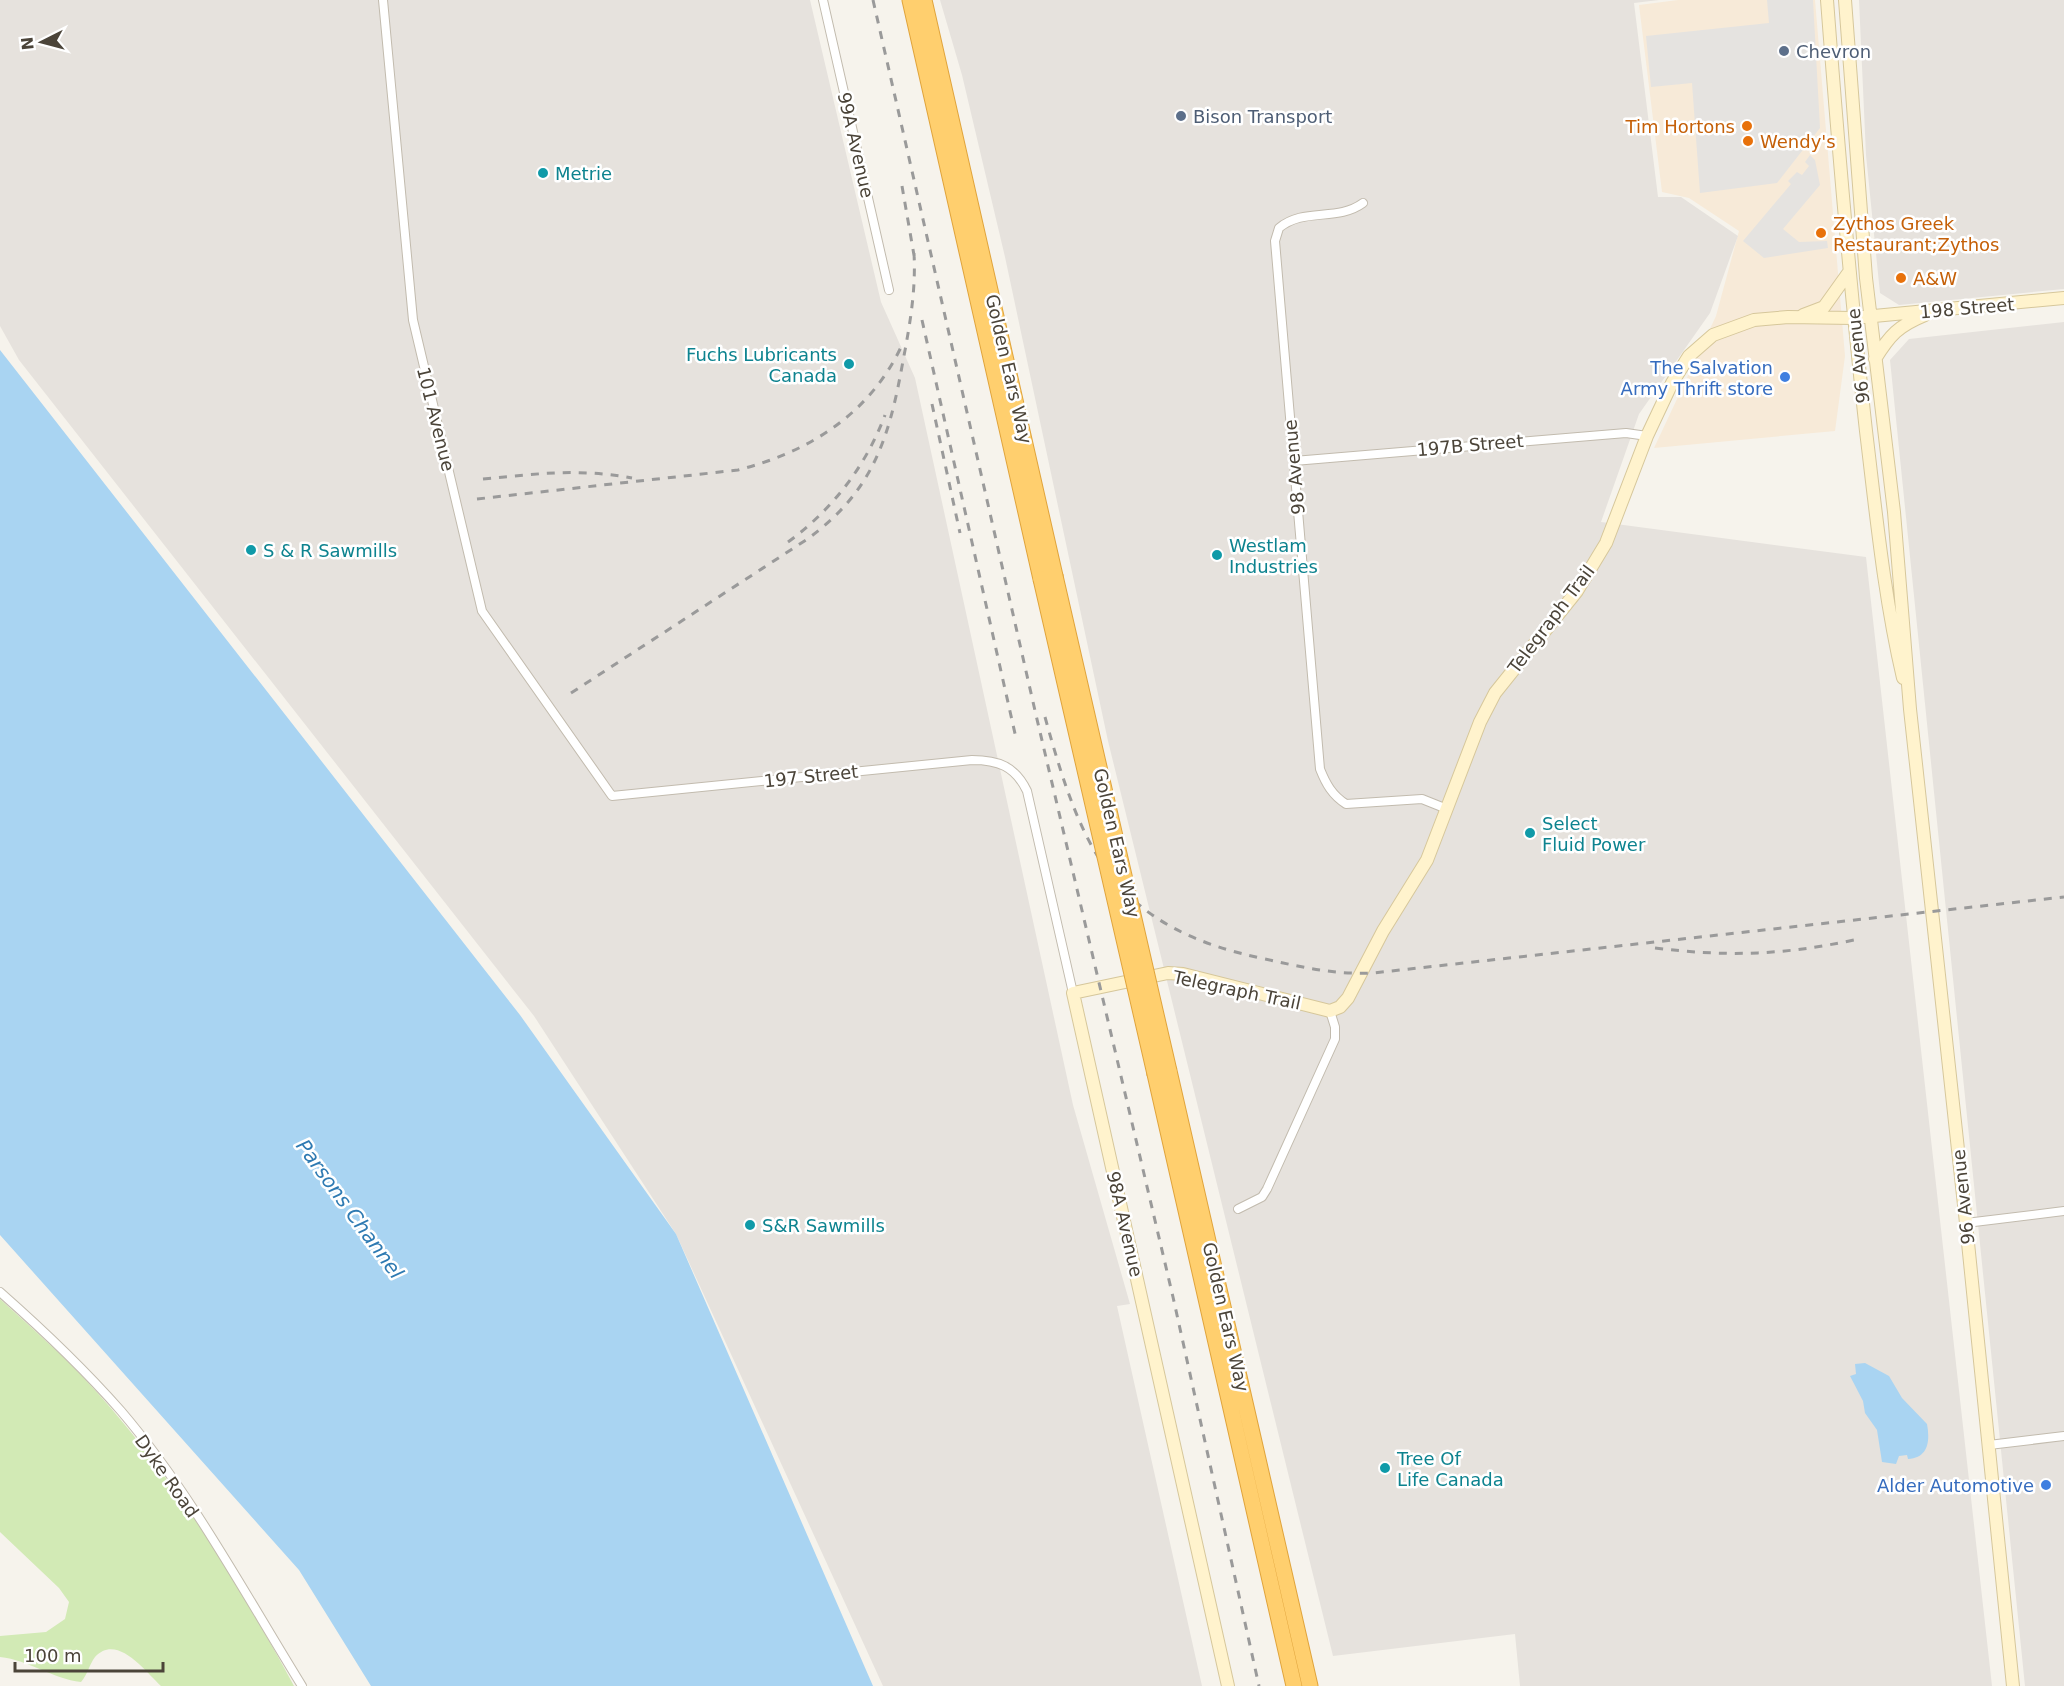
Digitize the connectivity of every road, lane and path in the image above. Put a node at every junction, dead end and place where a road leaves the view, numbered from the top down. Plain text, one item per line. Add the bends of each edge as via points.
1 (383, 0) edge
2 (823, 0) edge
3 (1827, 0) edge
4 (1845, 0) edge
5 (917, 2) edge
6 (1363, 203) dead end
7 (1849, 272) junction
8 (889, 290) dead end
9 (2064, 298) edge
10 (1937, 310) junction
11 (1799, 317) junction
12 (1870, 317) junction
13 (1853, 318) junction
14 (1875, 360) junction
15 (1647, 436) junction
16 (1294, 461) junction
17 (1910, 709) junction
18 (1009, 768) joint
19 (612, 796) joint
20 (1447, 809) junction
21 (1072, 993) junction
22 (1330, 1011) junction
23 (1162, 1073) junction
24 (1238, 1209) dead end
25 (2064, 1211) edge
26 (1966, 1223) junction
27 (0, 1292) edge
28 (2064, 1436) edge
29 (1989, 1445) junction
30 (302, 1686) edge
31 (1228, 1686) edge
32 (1294, 1686) edge
33 (1310, 1686) edge
34 (2013, 1686) edge

1 - 19 street, 101 Avenue via 412,320 482,611
2 - 8 street, 99A Avenue
3 - 7 main road, 96 Avenue
4 - 12 main road, 96 Avenue
5 - 23 highway, Golden Ears Way, bridge
6 - 16 street, 98 Avenue via 1351,212 1294,218 1279,228 1275,241
7 - 11 main road via 1824,307
7 - 13 main road, 96 Avenue
9 - 10 main road, 198 Street
10 - 12 main road, 198 Street
10 - 14 main road via 1903,324 1888,338
11 - 13 main road, Telegraph Trail
11 - 15 main road, Telegraph Trail via 1745,322 1702,343 1679,370
12 - 13 main road, Telegraph Trail
12 - 14 main road, 96 Avenue
13 - 17 main road, 96 Avenue via 1885,585
14 - 17 main road, 96 Avenue via 1896,532
15 - 16 street, 197B Street via 1626,433
15 - 20 main road, Telegraph Trail via 1606,543 1577,591 1495,693
16 - 20 street, 98 Avenue via 1320,769 1326,783 1336,798 1346,804 1422,799
17 - 26 main road, 96 Avenue
18 - 19 street, 197 Street via 997,762 972,760
18 - 21 street, 98A Avenue via 1027,790
20 - 22 main road, Telegraph Trail via 1428,860 1383,931 1348,998
21 - 22 main road, Telegraph Trail via 1168,973 1183,974
21 - 31 main road, 98A Avenue
22 - 24 street via 1335,1039 1267,1189 1262,1197
23 - 32 highway, Golden Ears Way
23 - 33 highway, Golden Ears Way
25 - 26 street
26 - 29 main road, 96 Avenue
27 - 30 street, Dyke Road via 121,1412 165,1469
28 - 29 street
29 - 34 main road, 96 Avenue

